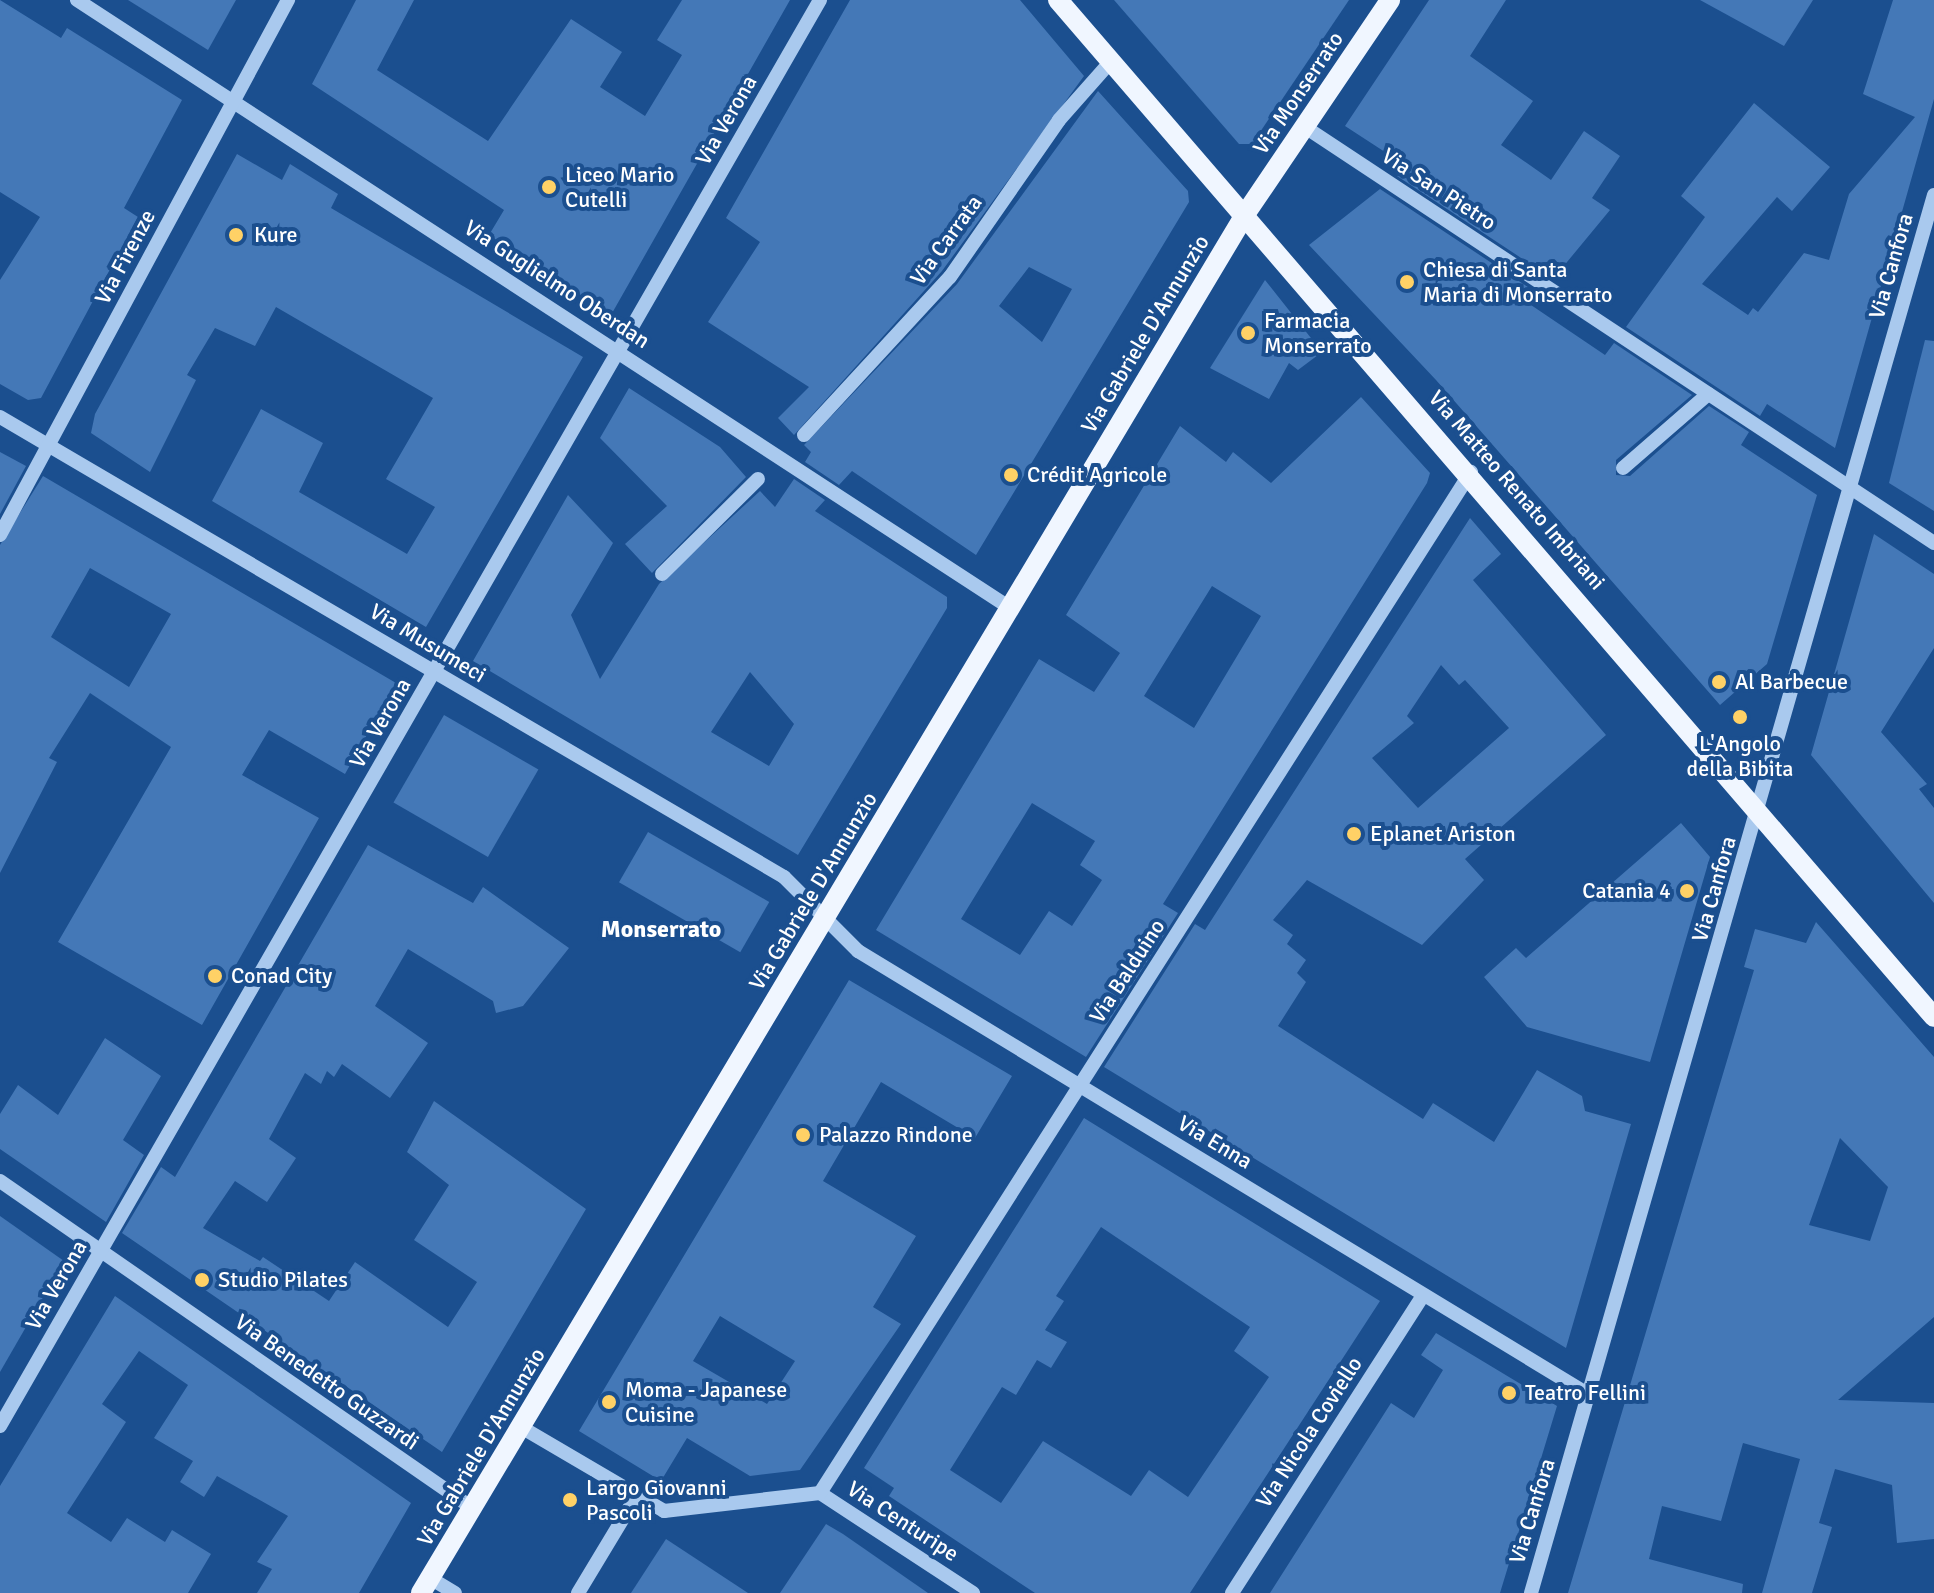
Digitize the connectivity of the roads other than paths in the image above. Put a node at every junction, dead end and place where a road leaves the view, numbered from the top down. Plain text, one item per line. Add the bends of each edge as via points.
1 (77, 0) edge
2 (288, 0) edge
3 (820, 0) edge
4 (1058, 0) edge
5 (1390, 0) edge
6 (1112, 60) junction
7 (234, 101) junction
8 (1305, 127) junction
9 (1934, 195) edge
10 (1246, 213) junction
11 (618, 350) junction
12 (1708, 394) junction
13 (0, 417) edge
14 (804, 435) dead end
15 (48, 445) junction
16 (1623, 468) dead end
17 (1471, 472) junction
18 (758, 479) dead end
19 (1852, 489) junction
20 (0, 535) edge
21 (1934, 543) edge
22 (662, 574) dead end
23 (1010, 608) junction
24 (435, 672) junction
25 (1759, 812) junction
26 (825, 917) junction
27 (1934, 1017) edge
28 (1079, 1085) junction
29 (0, 1181) edge
30 (100, 1252) junction
31 (1423, 1295) junction
32 (1589, 1395) junction
33 (0, 1426) edge
34 (521, 1427) junction
35 (820, 1493) junction
36 (636, 1497) junction
37 (472, 1508) junction
38 (426, 1585) edge
39 (455, 1593) edge
40 (578, 1593) edge
41 (973, 1593) edge
42 (1232, 1593) edge
43 (1531, 1593) edge

1 - 7 street, Via Guglielmo Oberdan
2 - 7 street, Via Firenze
3 - 11 street, Via Verona
4 - 6 main road, Via Matteo Renato Imbriani
5 - 8 main road, Via Monserrato
6 - 10 main road, Via Matteo Renato Imbriani
6 - 14 street, Via Carrata via 1059,120 950,277
7 - 11 street, Via Guglielmo Oberdan
7 - 15 street, Via Firenze
8 - 10 main road, Via Monserrato
8 - 12 street, Via San Pietro
9 - 19 street, Via Canfora
10 - 17 main road, Via Matteo Renato Imbriani
10 - 23 main road, Via Gabriele D'Annunzio
11 - 23 street, Via Guglielmo Oberdan
11 - 24 street, Via Verona
12 - 16 street
12 - 19 street, Via San Pietro
13 - 15 street, Via Musumeci
15 - 20 street, Via Firenze
15 - 24 street, Via Musumeci
17 - 25 main road, Via Matteo Renato Imbriani
17 - 28 street, Via Balduino
18 - 22 street
19 - 21 street, Via San Pietro
19 - 25 street, Via Canfora
23 - 26 main road, Via Gabriele D'Annunzio
24 - 26 street, Via Musumeci via 784,877
24 - 30 street, Via Verona
25 - 27 main road, Via Matteo Renato Imbriani
25 - 32 street, Via Canfora
26 - 28 street, Via Enna via 858,951
26 - 34 main road, Via Gabriele D'Annunzio
28 - 31 street, Via Enna
28 - 35 street, Via Balduino
29 - 30 street, Via Benedetto Guzzardi
30 - 33 street, Via Verona
30 - 37 street, Via Benedetto Guzzardi
31 - 32 street, Via Enna
31 - 42 street, Via Nicola Coviello
32 - 43 street, Via Canfora
34 - 36 street
34 - 37 main road, Via Gabriele D'Annunzio
35 - 36 street, Via Centuripe via 664,1511
35 - 41 street, Via Centuripe
36 - 40 street
37 - 38 main road, Via Gabriele D'Annunzio
38 - 39 street

